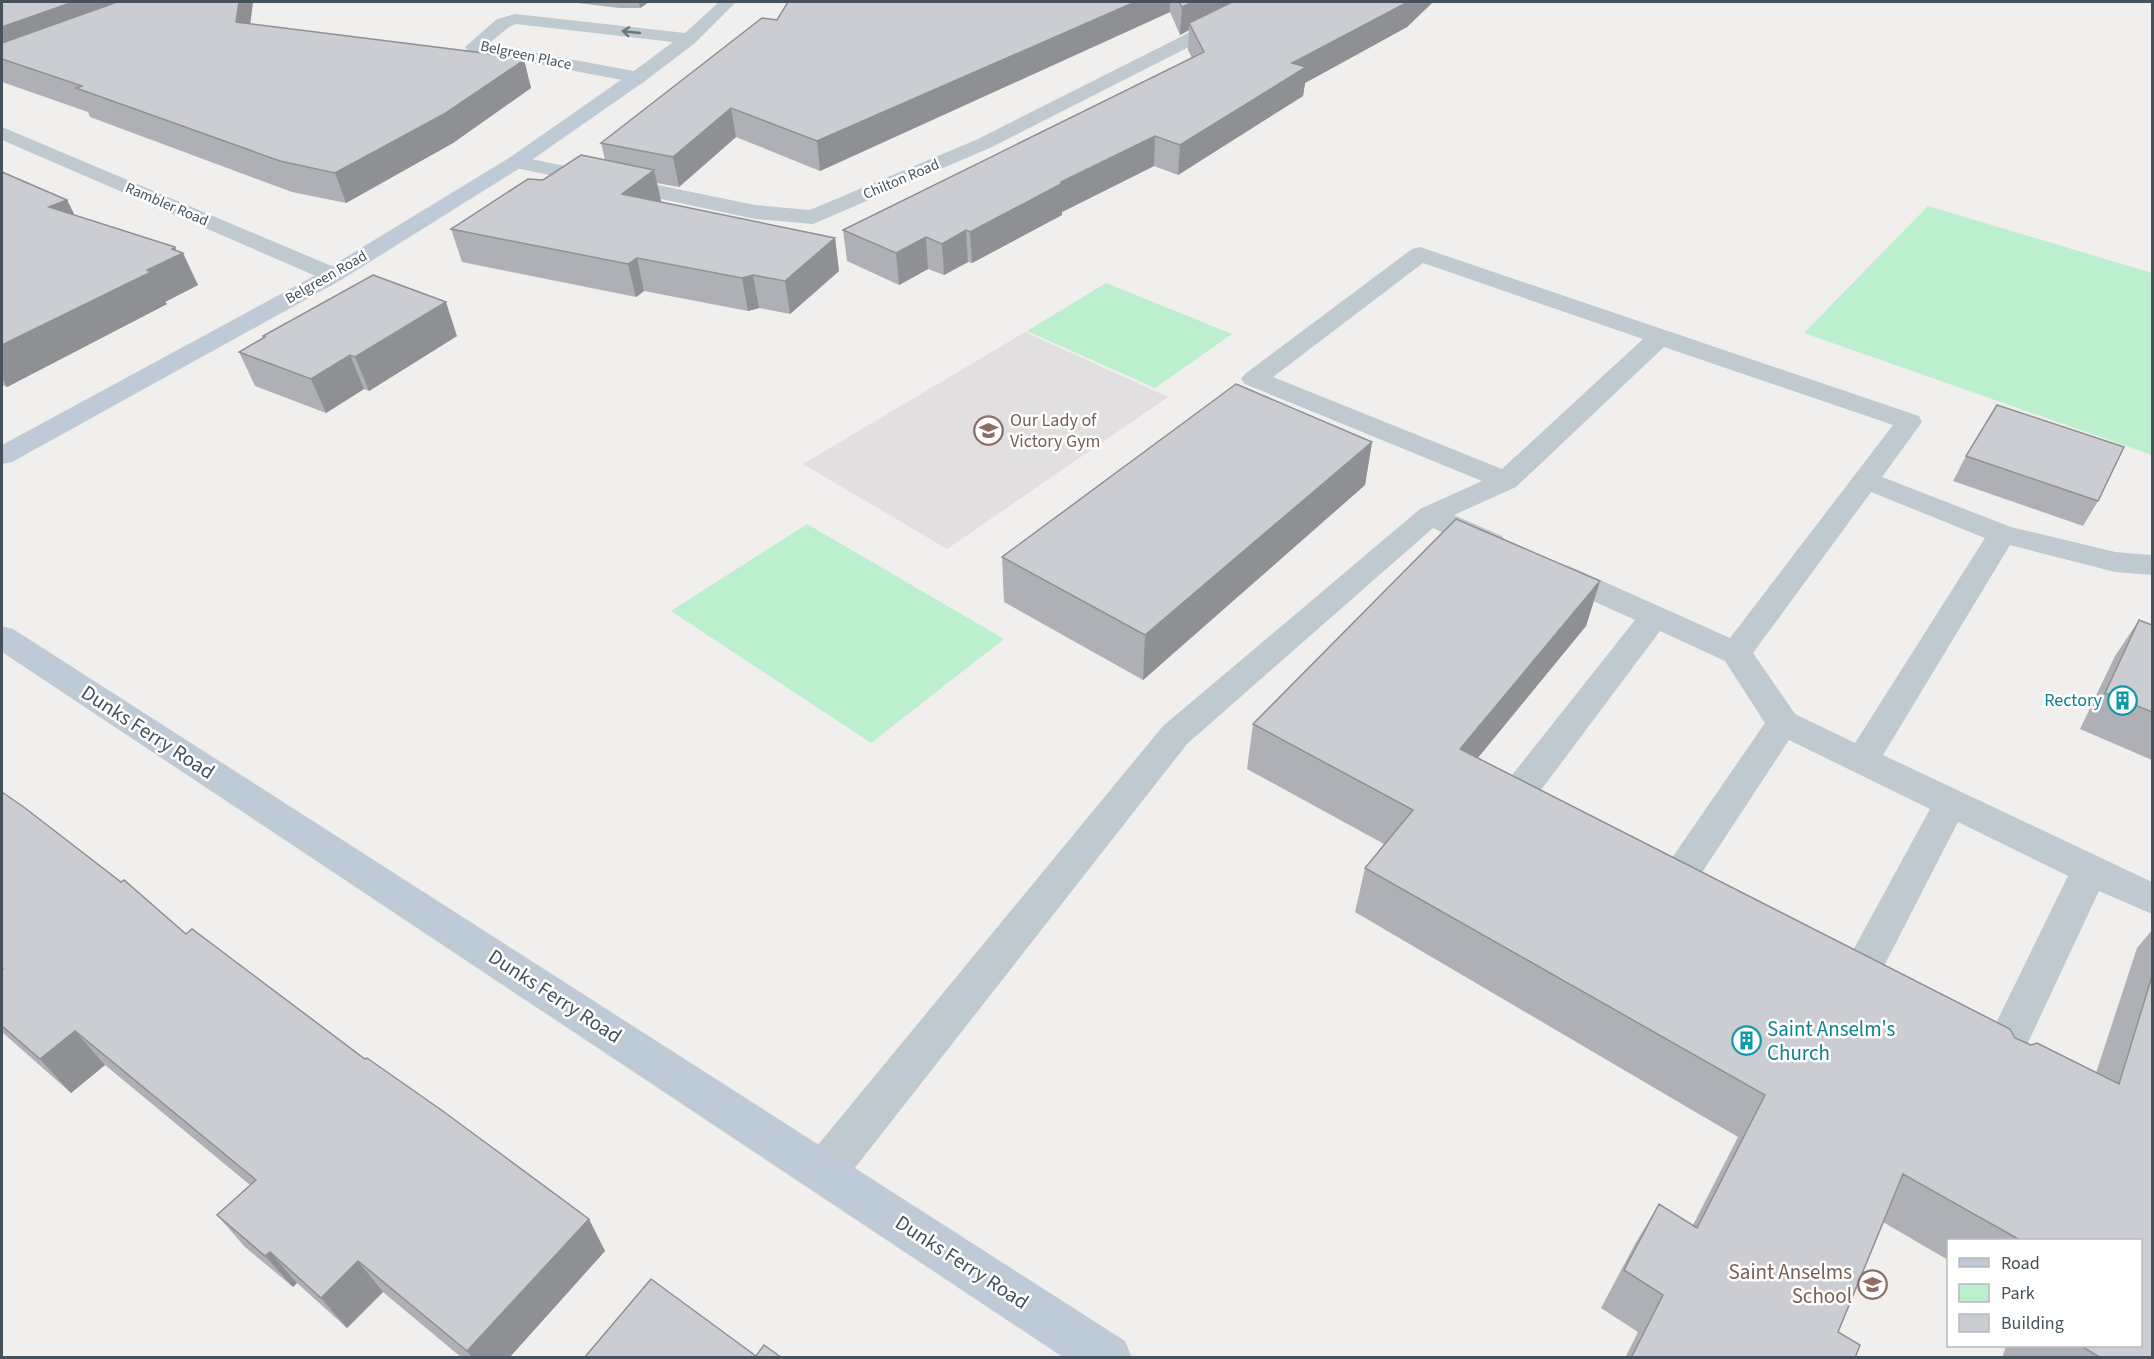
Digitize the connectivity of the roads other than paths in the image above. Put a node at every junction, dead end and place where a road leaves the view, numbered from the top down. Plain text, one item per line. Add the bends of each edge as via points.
1 (728, 2) edge
2 (1256, 2) edge
3 (686, 41) junction
4 (638, 77) junction
5 (2, 133) edge
6 (516, 162) junction
7 (333, 275) junction
8 (1660, 337) junction
9 (2, 456) edge
10 (1865, 480) junction
11 (1506, 481) junction
12 (1430, 515) junction
13 (2002, 534) junction
14 (2152, 564) edge
15 (1655, 616) junction
16 (2, 637) edge
17 (1736, 653) junction
18 (1783, 723) junction
19 (1862, 760) junction
20 (1951, 802) junction
21 (1510, 804) edge
22 (2090, 869) junction
23 (1669, 891) edge
24 (2152, 899) edge
25 (1853, 987) edge
26 (1996, 1066) edge
27 (825, 1172) junction
28 (1108, 1358) edge

1 - 3 street
2 - 6 street, Chilton Road via 1240,14 985,143 813,217 755,212
3 - 4 street
3 -> 4 street, Belgreen Place via 515,20 503,23 474,44 477,48
4 - 6 street, Belgreen Road
5 - 7 street, Rambler Road
6 - 7 street, Belgreen Road
7 - 9 street, Belgreen Road
8 - 10 street via 1909,422
8 - 11 street
8 - 11 street via 1420,254 1254,379
10 - 13 street
10 - 17 street
11 - 12 street
12 - 15 street
12 - 27 street via 1175,735
13 - 14 street via 2115,562
13 - 19 street
15 - 17 street
15 - 21 street
16 - 27 street, Dunks Ferry Road
17 - 18 street
18 - 19 street
18 - 23 street
19 - 20 street
20 - 22 street
20 - 25 street
22 - 24 street
22 - 26 street
27 - 28 street, Dunks Ferry Road

